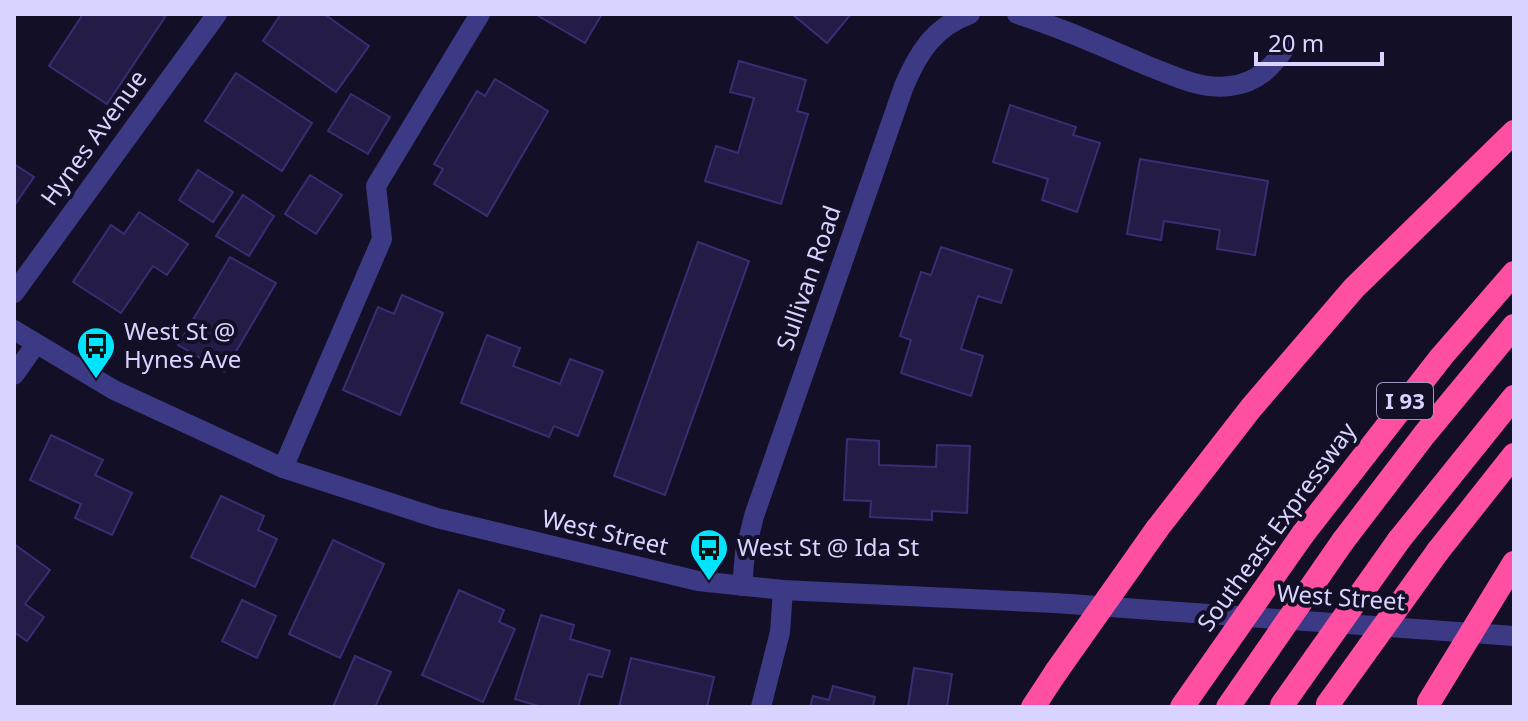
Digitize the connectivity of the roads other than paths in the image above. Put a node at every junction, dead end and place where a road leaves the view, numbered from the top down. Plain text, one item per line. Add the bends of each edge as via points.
1 (217, 14) edge
2 (480, 14) edge
3 (970, 14) edge
4 (1017, 14) edge
5 (1287, 45) dead end
6 (1514, 132) edge
7 (1514, 273) edge
8 (14, 293) edge
9 (1514, 326) edge
10 (14, 330) edge
11 (36, 344) junction
12 (14, 375) edge
13 (1514, 397) edge
14 (1514, 455) edge
15 (283, 468) junction
16 (1514, 563) edge
17 (742, 586) junction
18 (783, 590) junction
19 (1514, 636) edge
20 (1428, 704) edge
21 (1281, 706) edge
22 (1327, 706) edge
23 (761, 707) edge
24 (1033, 707) edge
25 (1182, 707) edge
26 (1228, 707) edge

1 - 8 street, Hynes Avenue
2 - 15 street via 376,186 382,239
3 - 17 street, Sullivan Road via 933,35 904,86 754,516
4 - 5 street via 1181,79 1212,86 1230,86 1263,74
6 - 24 highway, bridge via 1354,288 1251,408 1157,529
7 - 25 highway, Southeast Expressway / I 93, bridge via 1432,368 1303,534
9 - 26 highway, I 93, bridge via 1343,541
10 - 11 street, West Street
11 - 12 street
11 - 15 street, West Street via 114,390
13 - 21 highway, bridge via 1399,540
14 - 22 highway, bridge
15 - 17 street, West Street via 437,518 647,570
16 - 20 highway, bridge
17 - 18 street, West Street
18 - 19 street, West Street via 1055,603
18 - 23 street via 780,632

